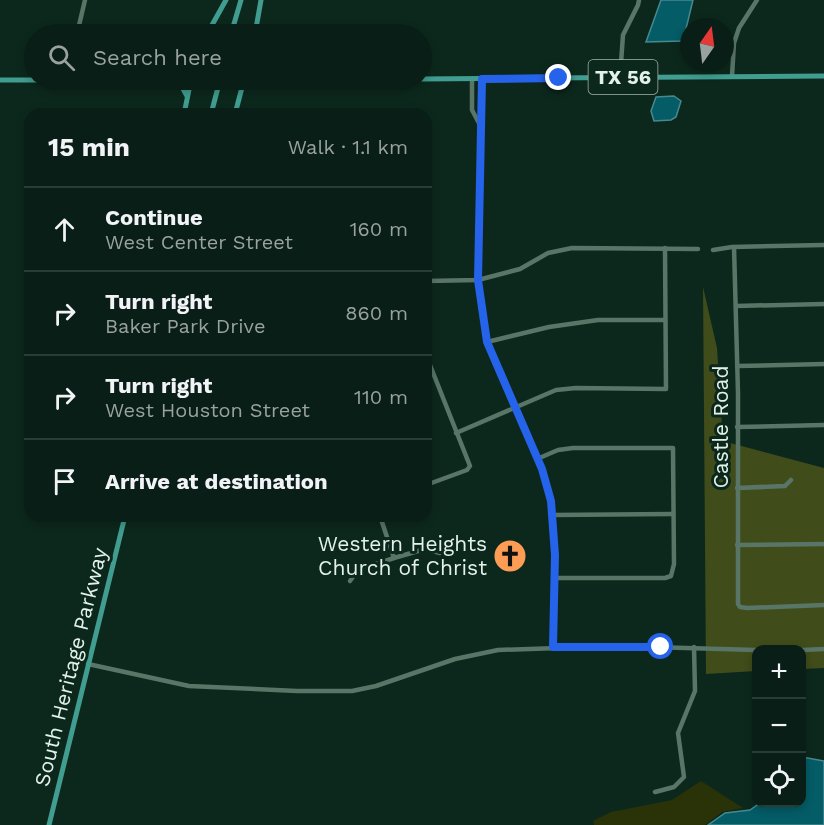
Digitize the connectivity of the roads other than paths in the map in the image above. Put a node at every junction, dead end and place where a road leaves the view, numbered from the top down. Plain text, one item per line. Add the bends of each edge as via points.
1 (85, 0) edge
2 (226, 0) edge
3 (241, 0) edge
4 (261, 0) edge
5 (639, 0) edge
6 (758, 0) edge
7 (79, 24) edge
8 (213, 24) edge
9 (234, 24) edge
10 (257, 24) edge
11 (732, 76) junction
12 (824, 76) edge
13 (620, 77) junction
14 (432, 79) edge
15 (472, 79) junction
16 (482, 79) junction
17 (0, 80) edge
18 (24, 80) edge
19 (184, 90) edge
20 (188, 90) edge
21 (217, 90) edge
22 (241, 90) edge
23 (187, 96) junction
24 (185, 108) edge
25 (212, 108) edge
26 (237, 108) edge
27 (481, 126) junction
28 (824, 245) edge
29 (734, 247) junction
30 (665, 248) junction
31 (698, 249) dead end
32 (713, 250) dead end
33 (478, 280) junction
34 (432, 281) edge
35 (824, 304) edge
36 (736, 306) junction
37 (665, 320) junction
38 (487, 342) junction
39 (824, 364) edge
40 (737, 366) junction
41 (432, 371) edge
42 (515, 408) junction
43 (824, 425) edge
44 (737, 427) junction
45 (456, 433) junction
46 (537, 459) junction
47 (791, 480) dead end
48 (432, 483) edge
49 (737, 488) junction
50 (673, 514) junction
51 (552, 515) junction
52 (124, 522) edge
53 (382, 522) edge
54 (824, 544) edge
55 (737, 546) junction
56 (440, 553) dead end
57 (394, 558) junction
58 (554, 579) junction
59 (350, 581) dead end
60 (824, 605) edge
61 (553, 647) junction
62 (694, 648) junction
63 (752, 650) edge
64 (806, 650) edge
65 (824, 650) edge
66 (88, 664) junction
67 (655, 792) dead end
68 (49, 825) edge

1 - 7 street
2 - 8 main road
3 - 9 main road
4 - 10 main road
5 - 13 street via 623,34
6 - 11 street via 736,36
11 - 12 main road, TX 56
11 - 13 main road, TX 56
13 - 16 main road, TX 56
14 - 15 main road, TX 56
15 - 16 main road, TX 56
15 - 27 street via 472,111
16 - 27 street
17 - 18 main road
19 - 23 main road
20 - 23 main road
21 - 25 main road
22 - 26 main road
23 - 24 main road
27 - 33 street
28 - 29 street
29 - 32 street
29 - 36 street, Castle Road
30 - 31 street
30 - 33 street via 572,248 548,253 520,269
30 - 37 street
33 - 34 street
33 - 38 street
35 - 36 street
36 - 40 street, Castle Road
37 - 38 street via 598,320
37 - 42 street via 666,389 556,390
38 - 42 street
39 - 40 street
40 - 44 street, Castle Road
41 - 45 street
42 - 45 street
42 - 46 street
43 - 44 street
44 - 49 street, Castle Road
45 - 48 street via 470,466
46 - 50 street via 573,448 673,448
46 - 51 street
47 - 49 street via 784,486
49 - 55 street, Castle Road
50 - 51 street
50 - 58 street via 671,576
51 - 58 street
52 - 66 main road, South Heritage Parkway
53 - 57 street
54 - 55 street
55 - 60 street, Castle Road via 740,607
56 - 57 street via 425,549
57 - 59 street via 358,570
58 - 61 street
61 - 62 street
61 - 66 street via 498,650 455,659 352,691 189,686
62 - 63 street
62 - 67 street via 695,691 678,733 684,777 674,787
64 - 65 street
66 - 68 main road, South Heritage Parkway

